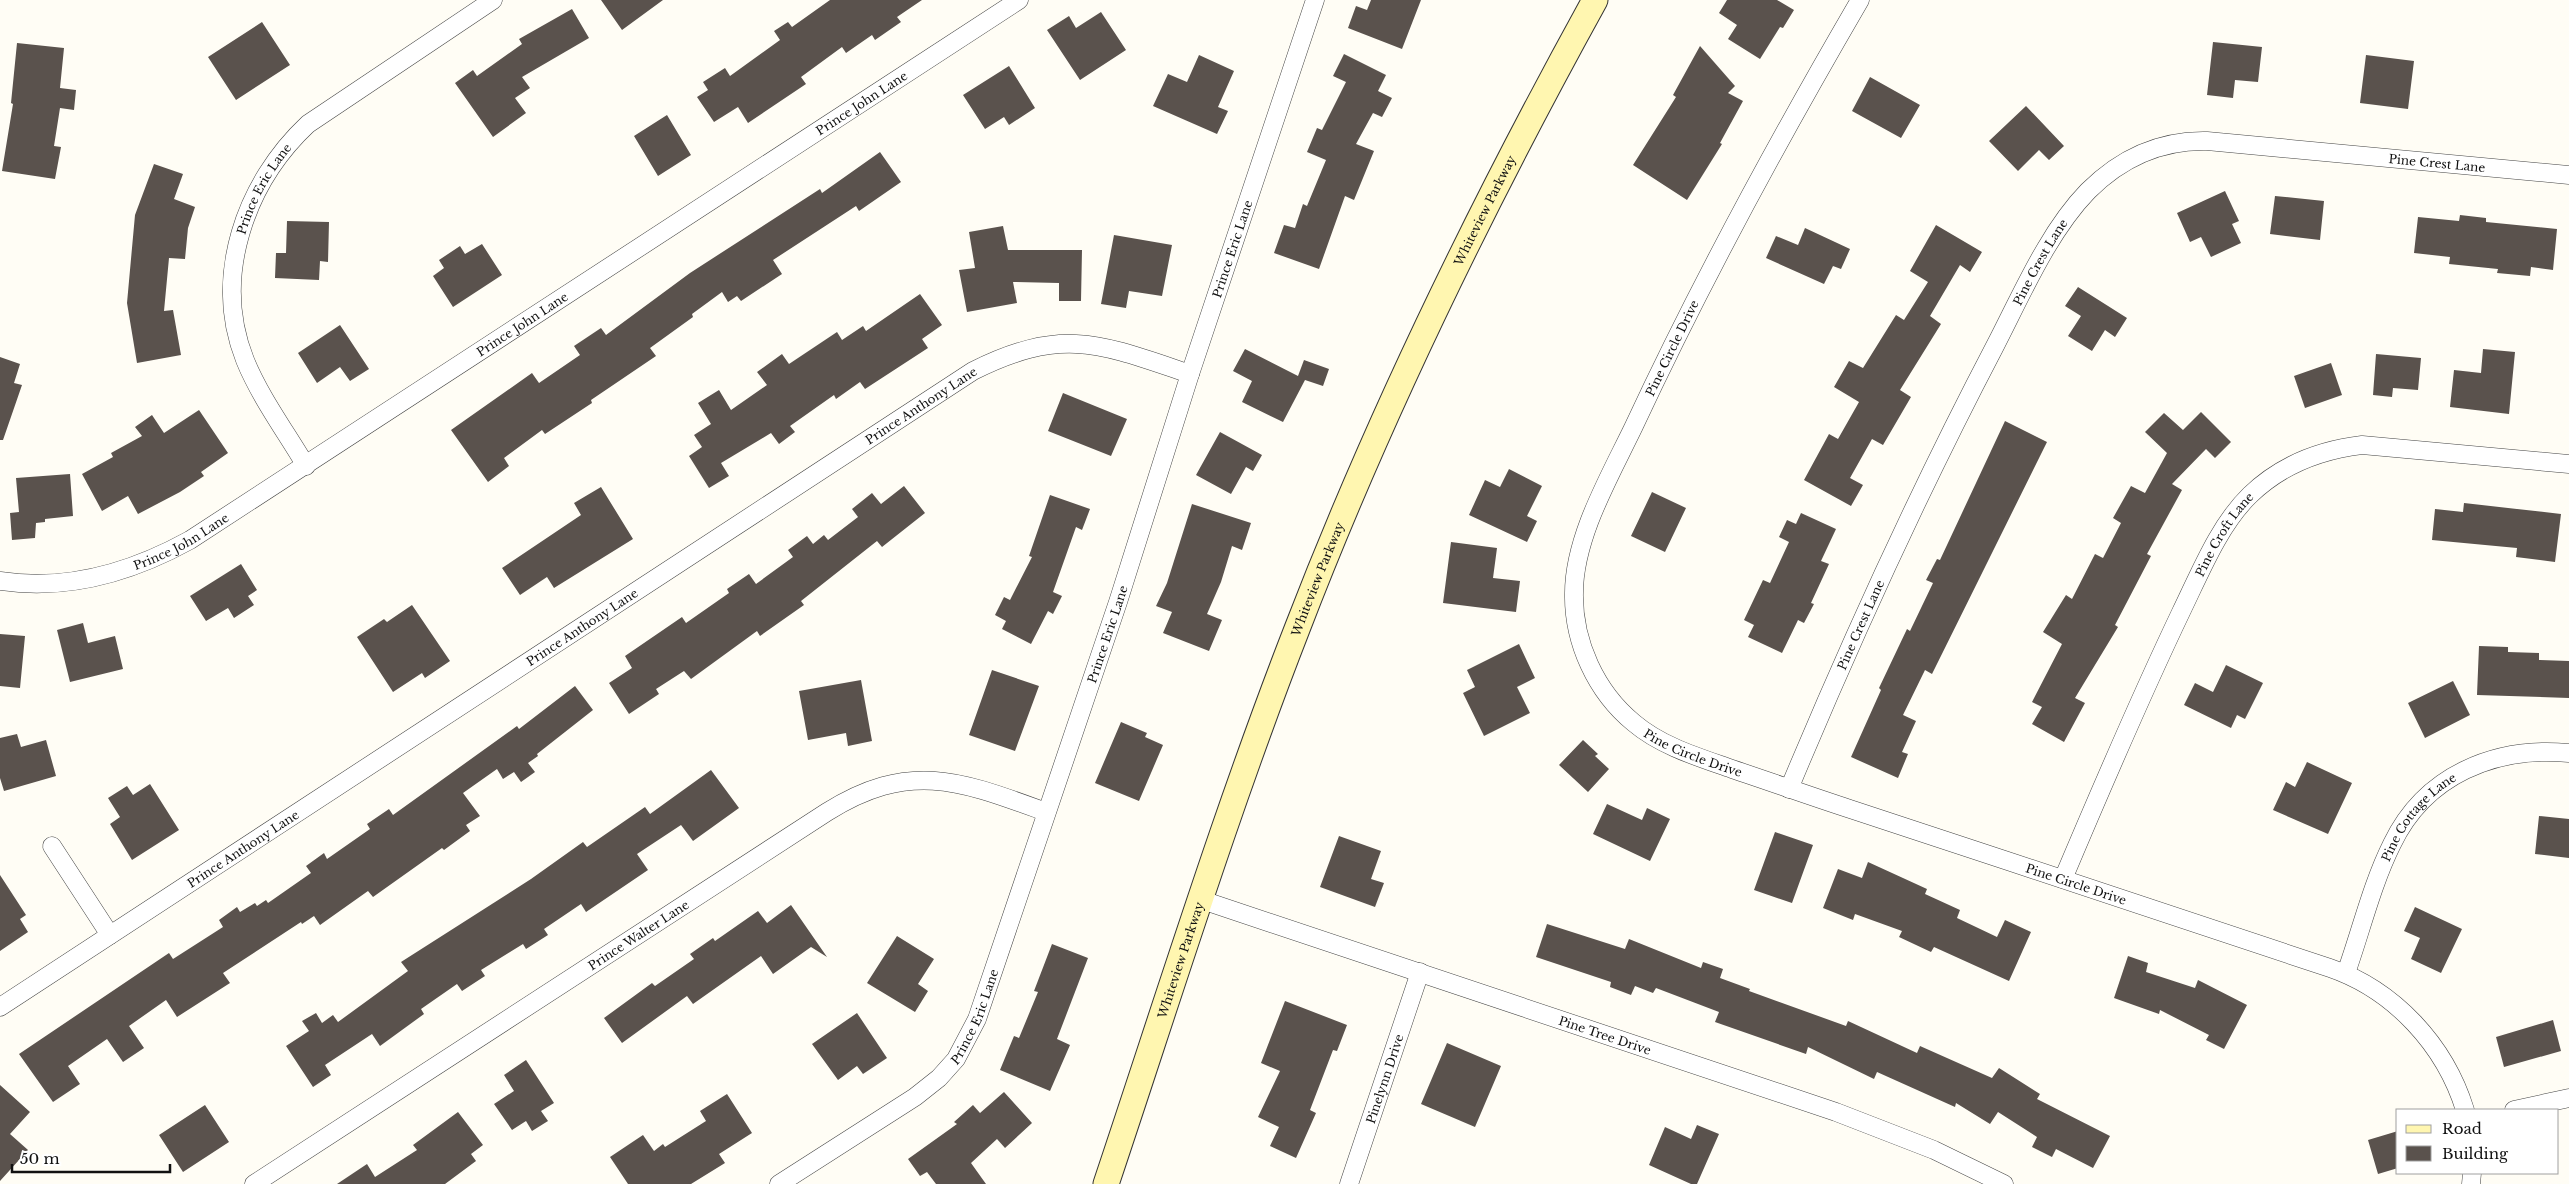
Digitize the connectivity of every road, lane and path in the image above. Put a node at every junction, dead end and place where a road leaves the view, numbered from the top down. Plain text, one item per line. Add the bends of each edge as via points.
1 (493, 0) edge
2 (1020, 0) edge
3 (1315, 0) edge
4 (1595, 0) edge
5 (1860, 0) edge
6 (2569, 175) edge
7 (1190, 374) junction
8 (2569, 464) edge
9 (306, 466) junction
10 (0, 581) edge
11 (2569, 753) edge
12 (1789, 788) junction
13 (1046, 812) junction
14 (52, 846) dead end
15 (2063, 879) junction
16 (1202, 900) junction
17 (110, 935) junction
18 (1420, 972) junction
19 (2346, 973) junction
20 (0, 1007) edge
21 (2569, 1098) edge
22 (2465, 1109) edge
23 (2519, 1109) edge
24 (254, 1184) edge
25 (779, 1184) edge
26 (1106, 1184) edge
27 (1349, 1184) edge
28 (2004, 1184) edge

1 - 9 street, Prince Eric Lane via 308,124 272,164 246,212 237,248 233,287 240,347 255,381
2 - 9 street, Prince John Lane
3 - 7 street, Prince Eric Lane
4 - 16 street, Whiteview Parkway via 1498,183 1348,504 1256,738
5 - 12 street, Pine Circle Drive via 1751,193 1655,381 1585,536 1574,589 1577,630 1585,656 1604,691 1632,722 1673,747
6 - 12 street, Pine Crest Lane via 2207,140 2159,147 2134,156 2109,173 2078,202 2057,232 1987,361 1876,586
7 - 13 street, Prince Eric Lane via 1118,602
7 - 17 street, Prince Anthony Lane via 1122,351 1079,343 1029,348 973,371
8 - 15 street, Pine Croft Lane via 2362,445 2331,450 2300,461 2261,485 2230,520 2191,592 2132,717
9 - 10 street, Prince John Lane via 190,540 135,566 85,579 48,583
11 - 19 street, Pine Cottage Lane via 2526,752 2494,758 2458,774 2425,798 2392,843
12 - 15 street, Pine Circle Drive
13 - 24 street, Prince Walter Lane via 987,791 945,781 907,780 858,794
13 - 25 street, Prince Eric Lane via 985,998 956,1059 914,1098
14 - 17 street
15 - 19 street, Pine Circle Drive
16 - 18 street, Pine Tree Drive
16 - 26 street, Whiteview Parkway
17 - 20 street, Prince Anthony Lane
18 - 27 street, Pinelynn Drive
18 - 28 street, Pine Tree Drive via 1836,1112 1934,1150
19 - 22 street, Pine Circle Drive via 2376,990 2414,1022 2447,1069
21 - 23 street

